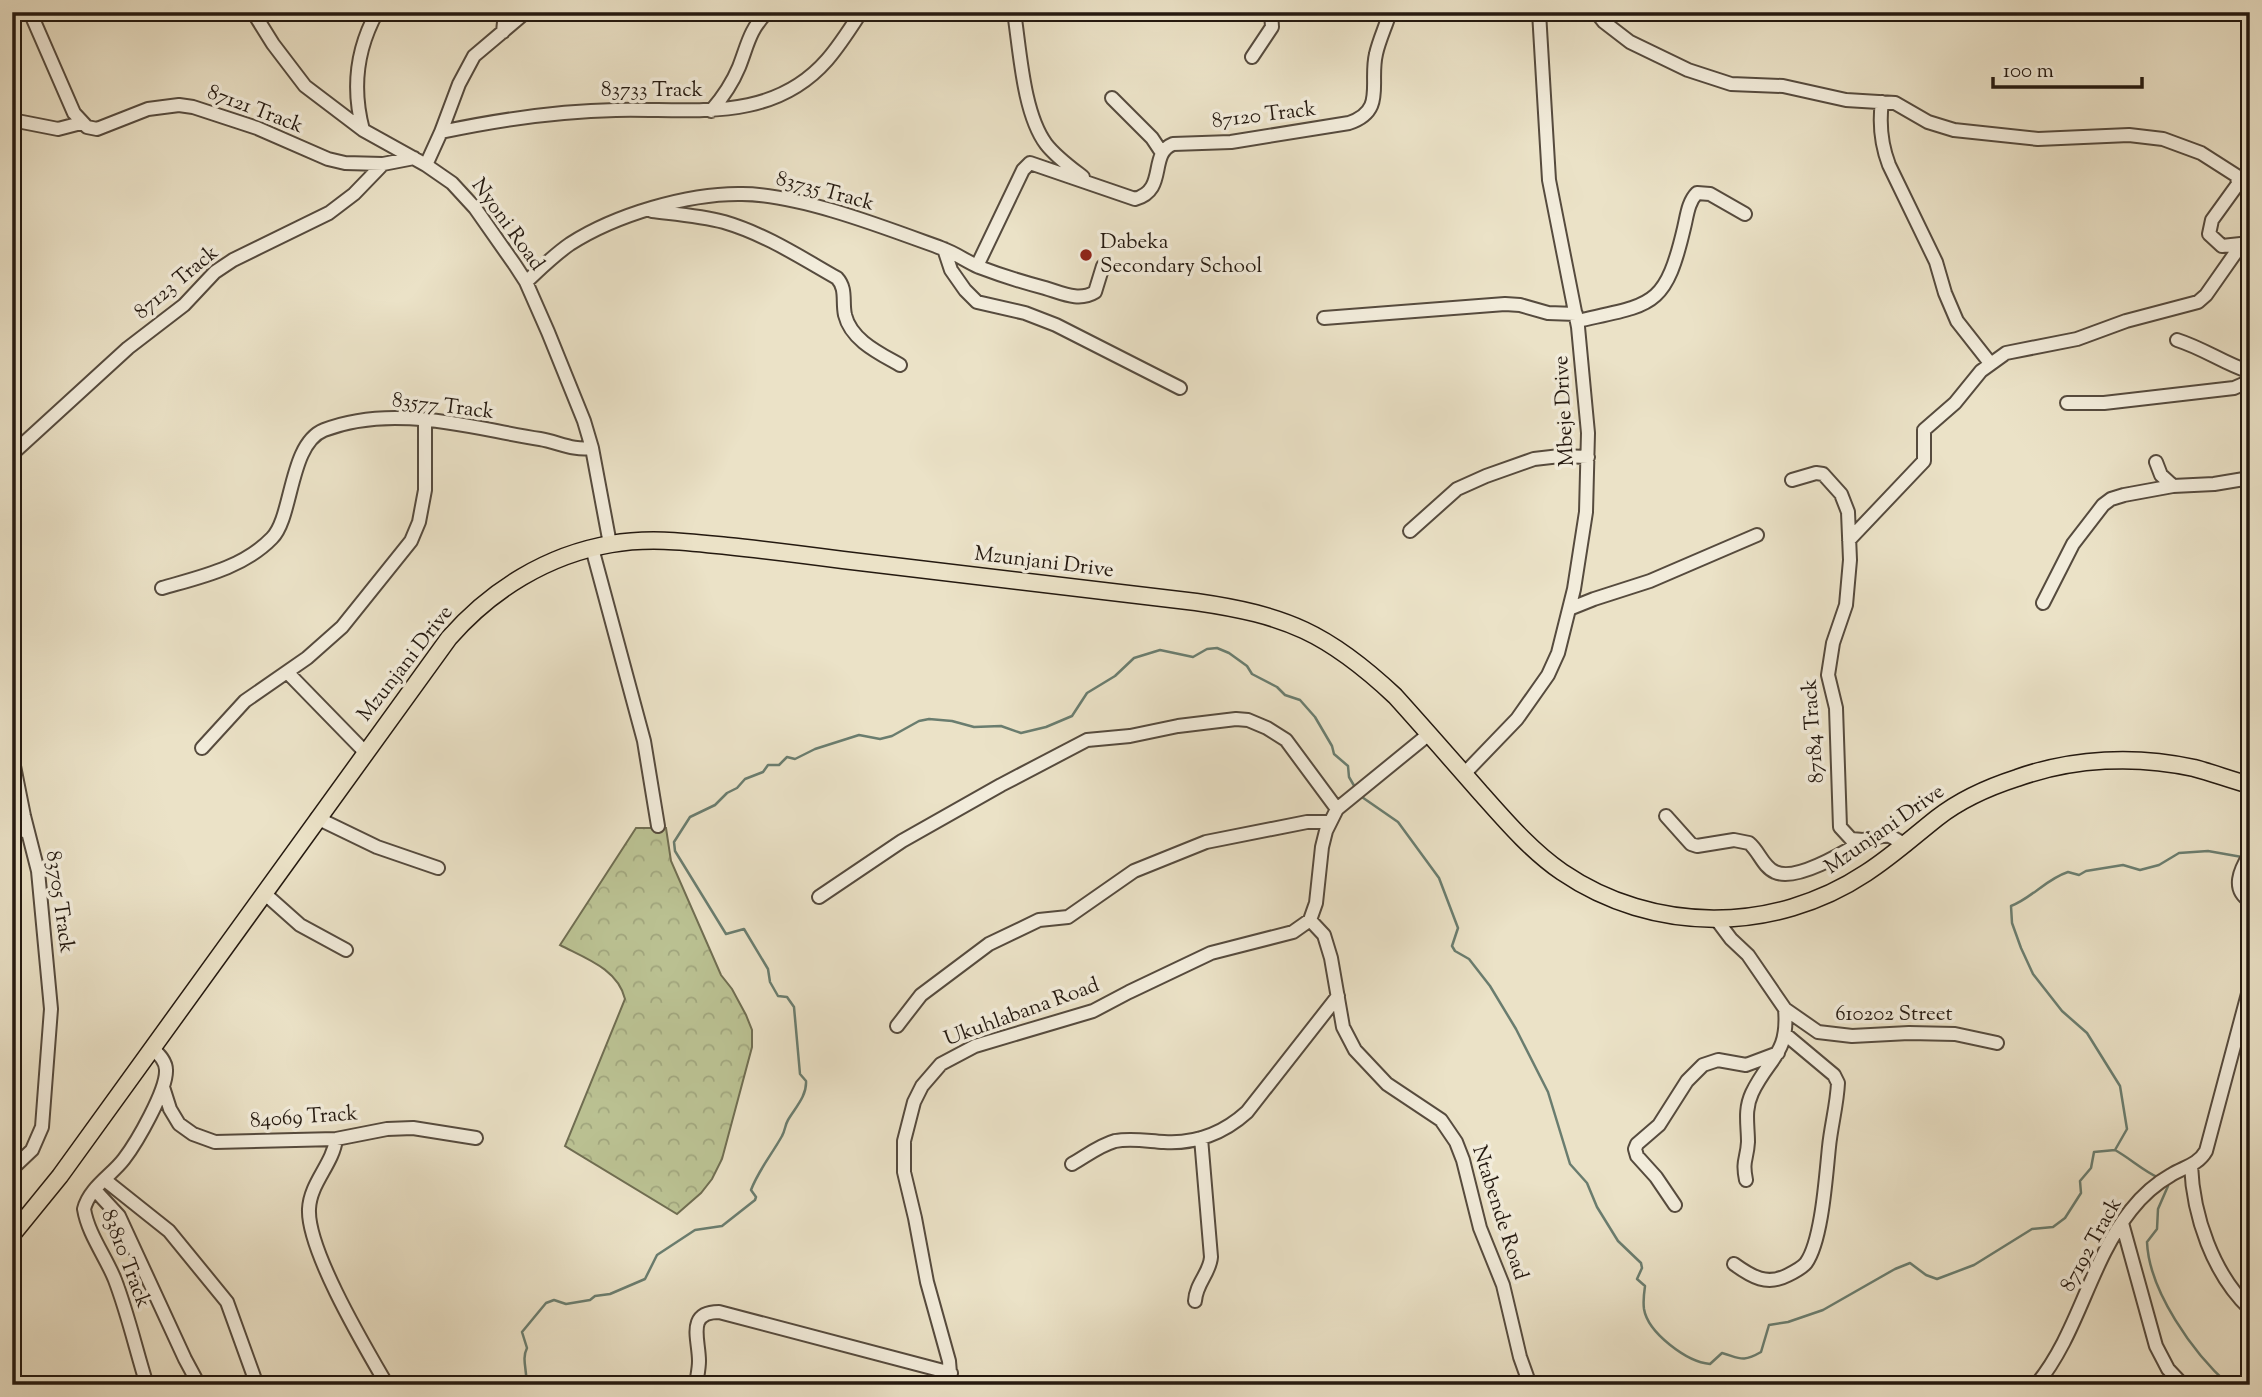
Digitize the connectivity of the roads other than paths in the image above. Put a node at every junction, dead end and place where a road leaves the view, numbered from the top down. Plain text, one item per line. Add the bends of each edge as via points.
1 (30, 12) edge
2 (253, 12) edge
3 (377, 12) edge
4 (505, 12) edge
5 (526, 12) edge
6 (767, 12) edge
7 (861, 12) edge
8 (1014, 12) edge
9 (1271, 12) edge
10 (1390, 12) edge
11 (1539, 12) edge
12 (1596, 12) edge
13 (503, 32) junction
14 (1252, 57) dead end
15 (1112, 98) dead end
16 (1882, 102) junction
17 (711, 111) junction
18 (12, 120) edge
19 (81, 122) junction
20 (363, 130) junction
21 (441, 132) junction
22 (1162, 153) junction
23 (420, 161) junction
24 (383, 164) junction
25 (1094, 186) junction
26 (647, 211) junction
27 (1745, 214) dead end
28 (2245, 244) edge
29 (944, 249) junction
30 (977, 266) junction
31 (1103, 266) dead end
32 (526, 282) junction
33 (1324, 318) dead end
34 (1577, 318) junction
35 (2177, 340) dead end
36 (1990, 363) junction
37 (900, 365) dead end
38 (2250, 372) edge
39 (2250, 381) edge
40 (1180, 388) dead end
41 (2067, 403) dead end
42 (425, 420) junction
43 (592, 448) junction
44 (12, 454) edge
45 (1588, 457) junction
46 (2156, 462) dead end
47 (2250, 478) edge
48 (1792, 480) dead end
49 (2173, 486) junction
50 (1410, 531) dead end
51 (1756, 534) dead end
52 (1849, 540) junction
53 (610, 544) junction
54 (592, 548) junction
55 (162, 588) dead end
56 (2043, 603) dead end
57 (1569, 609) junction
58 (286, 672) junction
59 (1429, 734) junction
60 (202, 748) dead end
61 (365, 752) junction
62 (12, 756) edge
63 (1464, 774) junction
64 (2250, 785) edge
65 (1341, 805) junction
66 (12, 809) edge
67 (24, 816) junction
68 (1667, 816) dead end
69 (317, 818) junction
70 (1330, 822) junction
71 (658, 826) dead end
72 (27, 830) junction
73 (12, 832) edge
74 (1863, 840) junction
75 (1906, 845) junction
76 (2250, 854) edge
77 (438, 867) dead end
78 (264, 893) junction
79 (819, 897) dead end
80 (2250, 901) edge
81 (1716, 919) junction
82 (1310, 920) junction
83 (346, 950) dead end
84 (2250, 986) edge
85 (1338, 996) junction
86 (1785, 1009) junction
87 (897, 1027) dead end
88 (1785, 1034) junction
89 (1997, 1043) dead end
90 (152, 1048) junction
91 (1778, 1053) junction
92 (163, 1087) junction
93 (477, 1138) dead end
94 (1201, 1138) junction
95 (336, 1139) junction
96 (1072, 1164) dead end
97 (2191, 1166) junction
98 (12, 1169) edge
99 (1746, 1180) dead end
100 (100, 1185) junction
101 (1675, 1205) dead end
102 (2122, 1223) junction
103 (12, 1235) edge
104 (1734, 1265) dead end
105 (1195, 1301) dead end
106 (2250, 1309) edge
107 (951, 1379) edge
108 (147, 1385) edge
109 (199, 1385) edge
110 (257, 1385) edge
111 (387, 1385) edge
112 (696, 1385) edge
113 (1530, 1385) edge
114 (2036, 1385) edge
115 (2183, 1385) edge

1 - 19 street
2 - 20 street, Nyoni Road via 305,86
3 - 20 street via 358,68
4 - 13 street
5 - 13 street
6 - 17 street via 751,31 734,78
7 - 17 street, 83733 Track via 825,62 797,85 755,104
8 - 25 street via 1029,102 1041,137
9 - 14 street via 1272,27
10 - 22 street, 87120 Track via 1375,60 1373,104 1363,117 1231,142 1173,144
11 - 34 street, Mbeje Drive via 1549,180
12 - 16 street via 1630,42 1731,84 1783,86 1846,100
13 - 21 street via 470,62
15 - 22 street
16 - 28 street via 1895,103 1928,122 1954,130 2038,139 2146,136 2187,146 2237,176 2238,184 2212,220 2209,234 2218,244
16 - 36 street via 1881,134 1889,165 1936,262 1957,321
17 - 21 street, 83733 Track via 597,110
18 - 19 street, 87121 Track via 58,129
19 - 24 street, 87121 Track via 97,129 148,109 193,107 328,159
20 - 23 street, Nyoni Road
21 - 23 street
22 - 25 street via 1155,183 1142,197 1135,199
23 - 24 street, 87121 Track
23 - 32 street, Nyoni Road via 466,196
24 - 44 street, 87123 Track via 329,213 215,272 184,305 128,348
25 - 30 street via 1041,165 1027,165
26 - 29 street, 83735 Track via 705,197 765,196
26 - 32 street, 83735 Track via 582,237
26 - 37 street via 735,226 837,278 844,289 844,311 853,332
27 - 34 street via 1710,194 1697,193 1672,272 1656,297 1636,307
28 - 36 street via 2206,295 2189,306 2126,321 2077,340 2006,353
29 - 30 street, 83735 Track
29 - 40 street via 951,270 977,302 1056,325
30 - 31 street, 83735 Track via 1084,297 1095,292
32 - 43 street, Nyoni Road
33 - 34 street via 1505,304
34 - 45 street, Mbeje Drive
35 - 38 street
36 - 52 street via 1924,430 1924,461
39 - 41 street via 2234,388 2119,402
42 - 43 street, 83577 Track via 546,440 573,449
42 - 55 street, 83577 Track via 373,419 318,433 298,465 271,539 227,568
42 - 58 street via 425,490 411,541 342,627
43 - 53 street, Nyoni Road
45 - 50 street via 1534,459 1457,489
45 - 57 street, Mbeje Drive via 1583,544
46 - 49 street
47 - 49 street
48 - 52 street, 87184 Track via 1816,473 1828,477 1845,502
49 - 56 street via 2124,495 2103,505 2073,544
51 - 57 street via 1650,581
52 - 74 street, 87184 Track via 1846,605 1828,675 1836,708 1839,822 1845,835
53 - 54 main road, Mzunjani Drive
53 - 59 main road, Mzunjani Drive via 673,541 1258,612 1304,628 1355,660 1395,695
54 - 61 main road, Mzunjani Drive via 541,567 477,609 441,648
54 - 71 street via 644,741
57 - 63 street, Mbeje Drive via 1558,653 1535,695
58 - 60 street via 245,701
58 - 61 street
59 - 63 main road, Mzunjani Drive
59 - 65 street
61 - 69 main road, Mzunjani Drive
62 - 67 street, 83705 Track
63 - 81 main road, Mzunjani Drive via 1534,849 1584,886 1653,913
64 - 75 main road, Mzunjani Drive via 2195,768 2139,761 2054,767 1976,794 1938,817
65 - 70 street
65 - 79 street via 1286,740 1248,720 1087,740 902,841
66 - 67 street
67 - 72 street, 83705 Track
68 - 74 street via 1691,844 1749,843 1768,868 1780,874 1824,863
69 - 77 street
69 - 78 main road, Mzunjani Drive
70 - 82 street
70 - 87 street via 1307,821 1206,842 1134,871 1068,917 1039,920 989,944 921,995
72 - 73 street
72 - 98 street, 83705 Track via 42,906 50,1033 42,1128 32,1150
74 - 75 street via 1888,835
75 - 81 main road, Mzunjani Drive via 1863,876 1814,901 1760,916
76 - 80 street via 2238,882 2242,895
78 - 83 street via 300,925
78 - 90 main road, Mzunjani Drive
81 - 86 street, 610202 Street via 1754,962
82 - 85 street, Ntabende Road via 1324,935
82 - 107 street, Ukuhlabana Road via 1293,932 1198,958 1093,1012 975,1046 941,1064 922,1086 904,1141 904,1172
84 - 97 street, 87192 Track via 2208,1147
85 - 94 street via 1247,1112 1233,1125
85 - 113 street, Ntabende Road via 1343,1027 1354,1050 1387,1084 1441,1120 1456,1142
86 - 88 street
86 - 89 street, 610202 Street via 1827,1035 1935,1033
88 - 91 street
88 - 104 street via 1838,1083 1821,1214 1807,1261 1787,1275 1761,1280
90 - 92 street via 165,1063
90 - 103 main road, Mzunjani Drive via 54,1185
91 - 99 street via 1748,1104
91 - 101 street via 1746,1065 1718,1060 1703,1065 1659,1125 1637,1144 1637,1156
92 - 95 street, 84069 Track via 174,1117 205,1139
92 - 100 street, 83810 Track via 134,1144
93 - 95 street, 84069 Track via 413,1128
94 - 96 street via 1115,1142
94 - 105 street via 1211,1257
95 - 111 street via 311,1198 310,1221 333,1286
97 - 102 street, 87192 Track via 2145,1194
97 - 106 street via 2207,1239 2226,1284
100 - 108 street, 83810 Track via 85,1205 85,1217 114,1277
100 - 109 street
100 - 110 street via 169,1231 227,1302
102 - 114 street, 87192 Track via 2093,1273 2065,1343
102 - 115 street via 2156,1346
107 - 112 street via 891,1356 710,1312 697,1323

